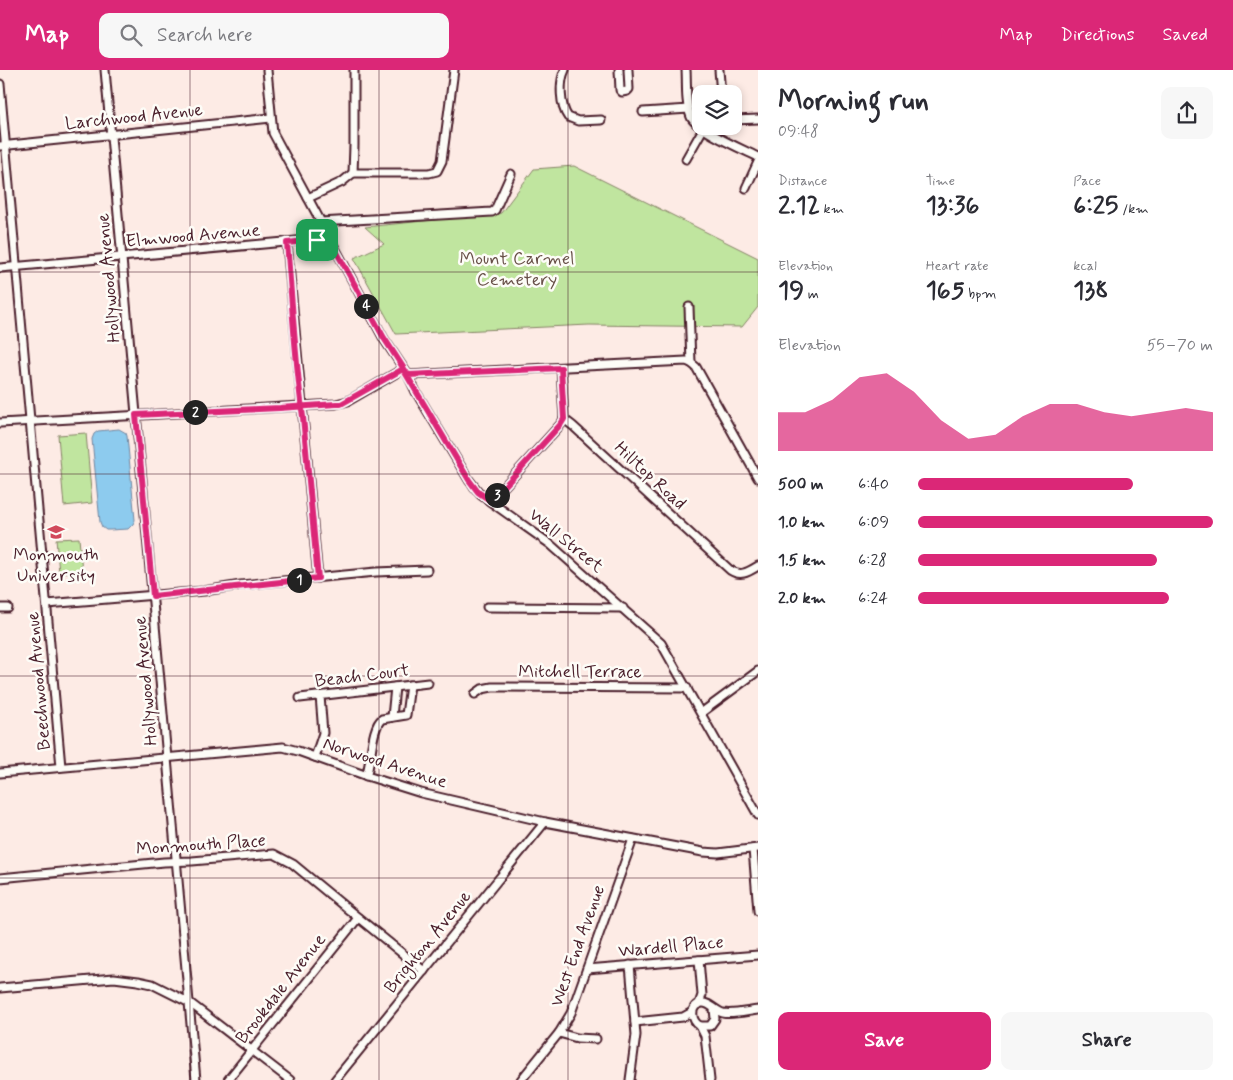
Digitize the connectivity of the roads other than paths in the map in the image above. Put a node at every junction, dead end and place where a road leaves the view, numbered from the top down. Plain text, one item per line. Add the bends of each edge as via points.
1 (105, 70) edge
2 (267, 70) edge
3 (354, 70) edge
4 (454, 70) edge
5 (565, 70) edge
6 (619, 70) edge
7 (628, 70) edge
8 (686, 70) edge
9 (720, 70) edge
10 (0, 84) edge
11 (720, 85) edge
12 (689, 109) junction
13 (643, 112) dead end
14 (692, 117) edge
15 (271, 118) junction
16 (758, 119) edge
17 (601, 120) dead end
18 (742, 120) edge
19 (111, 135) junction
20 (700, 135) edge
21 (715, 135) edge
22 (3, 146) edge
23 (758, 157) edge
24 (686, 159) dead end
25 (758, 162) edge
26 (353, 173) junction
27 (511, 174) dead end
28 (746, 188) dead end
29 (308, 198) junction
30 (320, 222) junction
31 (329, 238) junction
32 (287, 243) junction
33 (122, 257) junction
34 (17, 267) junction
35 (0, 268) edge
36 (688, 307) dead end
37 (691, 363) junction
38 (561, 368) junction
39 (405, 372) junction
40 (302, 406) junction
41 (136, 415) junction
42 (564, 419) junction
43 (31, 421) junction
44 (0, 423) edge
45 (758, 478) edge
46 (491, 501) junction
47 (758, 566) edge
48 (427, 570) dead end
49 (318, 578) junction
50 (153, 596) junction
51 (47, 604) junction
52 (488, 607) dead end
53 (623, 608) junction
54 (758, 671) edge
55 (428, 683) dead end
56 (410, 685) junction
57 (395, 687) junction
58 (687, 688) junction
59 (475, 694) dead end
60 (320, 696) junction
61 (300, 698) dead end
62 (701, 713) junction
63 (392, 717) junction
64 (168, 757) junction
65 (315, 757) junction
66 (62, 767) junction
67 (0, 773) edge
68 (366, 776) junction
69 (758, 816) edge
70 (545, 822) junction
71 (633, 839) junction
72 (755, 848) edge
73 (177, 862) junction
74 (0, 878) edge
75 (758, 911) edge
76 (358, 918) junction
77 (758, 955) edge
78 (699, 960) junction
79 (630, 965) junction
80 (587, 969) junction
81 (424, 971) junction
82 (0, 988) edge
83 (702, 995) junction
84 (190, 1003) junction
85 (699, 1004) junction
86 (708, 1004) junction
87 (714, 1010) junction
88 (758, 1010) edge
89 (692, 1012) junction
90 (724, 1013) junction
91 (683, 1017) junction
92 (715, 1019) junction
93 (693, 1021) junction
94 (635, 1022) junction
95 (700, 1026) junction
96 (710, 1026) junction
97 (559, 1033) junction
98 (705, 1036) junction
99 (596, 1039) dead end
100 (252, 1050) junction
101 (196, 1080) edge
102 (228, 1080) edge
103 (290, 1080) edge
104 (335, 1080) edge
105 (521, 1080) edge
106 (630, 1080) edge
107 (710, 1080) edge

1 - 19 street, Hollywood Avenue
2 - 15 street, Wall Street
3 - 26 street
4 - 26 street via 442,161 437,171
5 - 17 street via 563,104 568,117 578,122
6 - 7 street via 622,92 629,89
8 - 12 street
9 - 11 street
10 - 22 street, Beechwood Avenue
12 - 13 street
12 - 14 street
15 - 19 street, Larchwood Avenue
15 - 29 street, Wall Street via 273,133
16 - 18 street
19 - 22 street, Larchwood Avenue
19 - 33 street, Hollywood Avenue
20 - 24 street
21 - 23 street
22 - 34 street, Beechwood Avenue
25 - 28 street
26 - 29 street via 342,182
27 - 30 street via 492,212
29 - 30 street, Wall Street
30 - 31 street, Wall Street
31 - 32 street, Elmwood Avenue
31 - 39 street, Wall Street
32 - 33 street, Elmwood Avenue
32 - 40 street
33 - 34 street, Elmwood Avenue
33 - 41 street, Hollywood Avenue
34 - 35 street, Elmwood Avenue
34 - 43 street, Beechwood Avenue
36 - 37 street
37 - 38 street
37 - 45 street
38 - 39 street
38 - 42 street
39 - 40 street via 346,402
39 - 46 street, Wall Street via 469,480
40 - 41 street
40 - 49 street
41 - 43 street
41 - 50 street, Hollywood Avenue
42 - 46 street
42 - 47 street, Hilltop Road via 732,572 742,574
43 - 44 street
43 - 51 street, Beechwood Avenue
46 - 53 street, Wall Street via 550,544
48 - 49 street
49 - 50 street
50 - 51 street
50 - 64 street, Hollywood Avenue
51 - 66 street, Beechwood Avenue
52 - 53 street
53 - 58 street, Wall Street via 661,643
54 - 62 street
55 - 56 street, Beach Court
56 - 57 street, Beach Court
56 - 63 street via 406,715
57 - 60 street, Beach Court
57 - 63 street
58 - 59 street, Mitchell Terrace via 492,687
58 - 62 street, Wall Street
60 - 61 street, Beach Court
60 - 65 street via 323,733
62 - 69 street, Wall Street
63 - 68 street via 380,720 375,727
64 - 65 street, Norwood Avenue via 282,747
64 - 66 street, Norwood Avenue
64 - 73 street, Hollywood Avenue
65 - 68 street, Norwood Avenue
66 - 67 street, Norwood Avenue
68 - 70 street, Norwood Avenue via 421,793
70 - 71 street, Norwood Avenue
70 - 81 street, Brighton Avenue
71 - 72 street, Norwood Avenue via 703,852
71 - 80 street, West End Avenue
72 - 75 street
73 - 74 street, Monmouth Place
73 - 76 street, Monmouth Place via 274,854 293,864
73 - 84 street, Hollywood Avenue
76 - 81 street, Monmouth Place
76 - 100 street, Brookdale Avenue
77 - 78 street, Wardell Place
78 - 79 street, Wardell Place
78 - 83 street
79 - 80 street, Wardell Place
79 - 94 street
80 - 97 street, West End Avenue via 571,1013
81 - 104 street, Brighton Avenue
82 - 84 street via 124,979 152,984
83 - 85 street
83 - 86 street
84 - 100 street
84 - 101 street, Hollywood Avenue
85 - 86 street
85 - 89 street
86 - 87 street
87 - 90 street
87 - 92 street
88 - 90 street
89 - 91 street
89 - 93 street
90 - 92 street
91 - 93 street
91 - 94 street
92 - 96 street
93 - 95 street
94 - 106 street
95 - 96 street
95 - 98 street
96 - 98 street
97 - 99 street
97 - 105 street, West End Avenue
98 - 107 street
100 - 102 street, Brookdale Avenue
100 - 103 street

